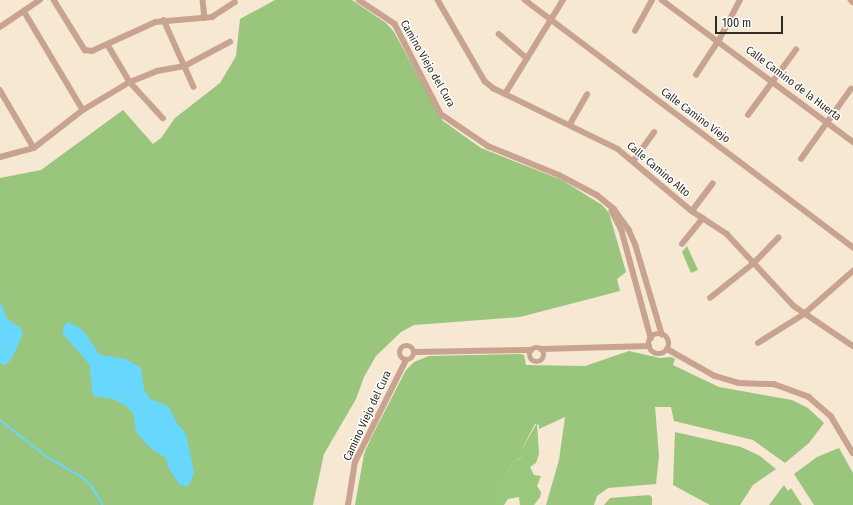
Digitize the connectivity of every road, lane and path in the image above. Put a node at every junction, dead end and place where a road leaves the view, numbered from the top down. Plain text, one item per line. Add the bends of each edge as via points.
1 (40, 0) edge
2 (54, 0) edge
3 (203, 0) edge
4 (359, 0) edge
5 (438, 0) edge
6 (525, 0) edge
7 (563, 0) edge
8 (652, 0) edge
9 (662, 0) edge
10 (740, 0) edge
11 (235, 2) dead end
12 (24, 12) junction
13 (205, 18) junction
14 (164, 20) junction
15 (551, 20) junction
16 (0, 27) edge
17 (635, 31) dead end
18 (499, 34) dead end
19 (719, 40) junction
20 (230, 42) dead end
21 (108, 45) junction
22 (796, 50) dead end
23 (527, 58) junction
24 (185, 66) junction
25 (696, 75) dead end
26 (130, 82) junction
27 (774, 82) junction
28 (194, 87) dead end
29 (851, 89) dead end
30 (0, 90) edge
31 (504, 94) junction
32 (587, 95) dead end
33 (83, 110) junction
34 (748, 115) dead end
35 (163, 118) dead end
36 (828, 123) junction
37 (570, 124) junction
38 (654, 132) dead end
39 (853, 142) edge
40 (34, 148) junction
41 (0, 157) edge
42 (801, 159) dead end
43 (634, 160) junction
44 (712, 184) dead end
45 (605, 202) junction
46 (692, 211) junction
47 (703, 218) junction
48 (778, 238) dead end
49 (682, 244) dead end
50 (853, 247) edge
51 (754, 263) junction
52 (853, 271) edge
53 (710, 298) dead end
54 (804, 314) junction
55 (662, 334) junction
56 (651, 338) junction
57 (758, 343) dead end
58 (649, 346) junction
59 (853, 346) edge
60 (541, 349) junction
61 (556, 349) junction
62 (667, 350) junction
63 (414, 352) junction
64 (530, 353) junction
65 (543, 358) junction
66 (406, 360) junction
67 (853, 453) edge
68 (348, 505) edge

1 - 12 street
2 - 21 street via 85,50 92,51
3 - 13 street
4 - 45 street, Camino Viejo del Cura via 395,24 441,114 488,146 559,175
5 - 31 street, Calle Camino Alto via 485,81
6 - 15 street, Calle Camino Viejo
7 - 15 street
8 - 17 street
9 - 19 street, Calle Camino de la Huerta
10 - 19 street
11 - 13 street via 212,17
12 - 16 street
12 - 33 street
13 - 14 street
14 - 21 street
14 - 24 street
15 - 23 street
15 - 50 street, Calle Camino Viejo
18 - 23 street
19 - 25 street
19 - 27 street, Calle Camino de la Huerta
20 - 24 street
21 - 26 street
22 - 27 street
23 - 31 street
24 - 26 street via 157,71
24 - 28 street
26 - 33 street
26 - 35 street
27 - 34 street
27 - 36 street, Calle Camino de la Huerta
29 - 36 street
30 - 40 street
31 - 37 street, Calle Camino Alto
32 - 37 street
33 - 40 street
36 - 39 street, Calle Camino de la Huerta
36 - 42 street
37 - 43 street, Calle Camino Alto via 600,138
38 - 43 street
40 - 41 street
43 - 46 street, Calle Camino Alto
44 - 46 street
45 - 55 street, Camino Viejo del Cura via 614,209 629,230
45 - 56 street, Camino Viejo del Cura via 622,231
46 - 47 street, Calle Camino Alto
47 - 49 street
47 - 51 street, Calle Camino Alto via 727,234
48 - 51 street
51 - 53 street
51 - 54 street, Calle Camino Alto
52 - 54 street
54 - 57 street
54 - 59 street, Calle Camino Alto
55 - 56 street
55 - 62 street via 669,342
56 - 58 street
58 - 61 street
58 - 62 street via 657,353
60 - 61 street
60 - 64 street
60 - 65 street
61 - 65 street
62 - 67 street via 715,376 739,383 774,384 809,397 831,416
63 - 64 street
63 - 66 street via 412,358
63 - 66 street via 410,346 401,348 400,356
64 - 65 street via 535,362
66 - 68 street, Camino Viejo del Cura via 355,462

